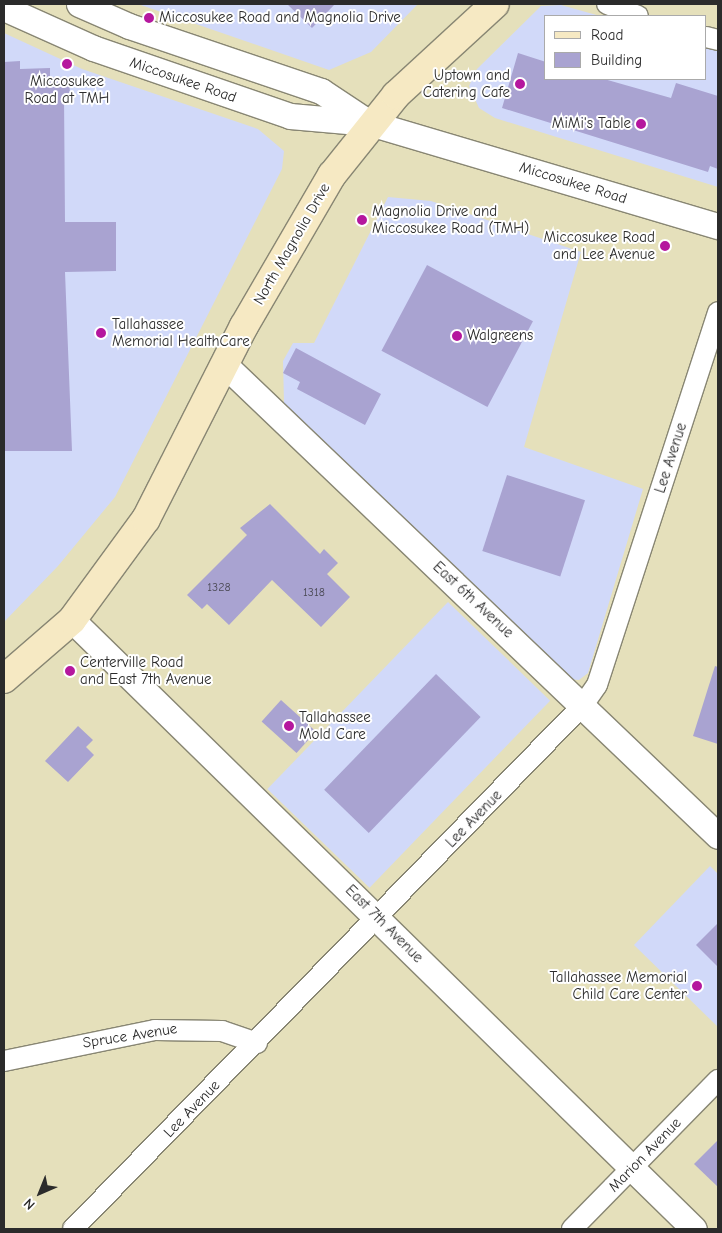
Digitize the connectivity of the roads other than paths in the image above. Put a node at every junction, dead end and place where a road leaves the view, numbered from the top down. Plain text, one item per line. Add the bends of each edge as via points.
1 (79, 4) edge
2 (495, 4) edge
3 (606, 4) edge
4 (4, 8) edge
5 (635, 15) edge
6 (370, 123) junction
7 (718, 226) edge
8 (718, 312) edge
9 (226, 366) junction
10 (72, 620) junction
11 (4, 679) edge
12 (583, 705) junction
13 (718, 836) edge
14 (378, 918) junction
15 (257, 1043) junction
16 (4, 1061) edge
17 (718, 1080) edge
18 (632, 1168) junction
19 (73, 1229) edge
20 (572, 1229) edge
21 (694, 1229) edge

1 - 6 street, Miccosukee Road via 321,92
2 - 6 main road, North Magnolia Drive
3 - 5 street
4 - 6 street, Miccosukee Road via 93,48 290,116
6 - 7 street, Miccosukee Road
6 - 9 main road, North Magnolia Drive via 302,224
8 - 12 street, Lee Avenue via 597,685
9 - 10 main road, North Magnolia Drive via 146,519
9 - 12 street, East 6th Avenue
10 - 11 main road, North Magnolia Drive
10 - 14 street, East 7th Avenue
12 - 13 street, East 6th Avenue
12 - 14 street, Lee Avenue
14 - 15 street, Lee Avenue
14 - 18 street, East 7th Avenue
15 - 16 street, Spruce Avenue via 222,1031 155,1030
15 - 19 street, Lee Avenue
17 - 18 street, Marion Avenue
18 - 20 street, Marion Avenue
18 - 21 street, East 7th Avenue

